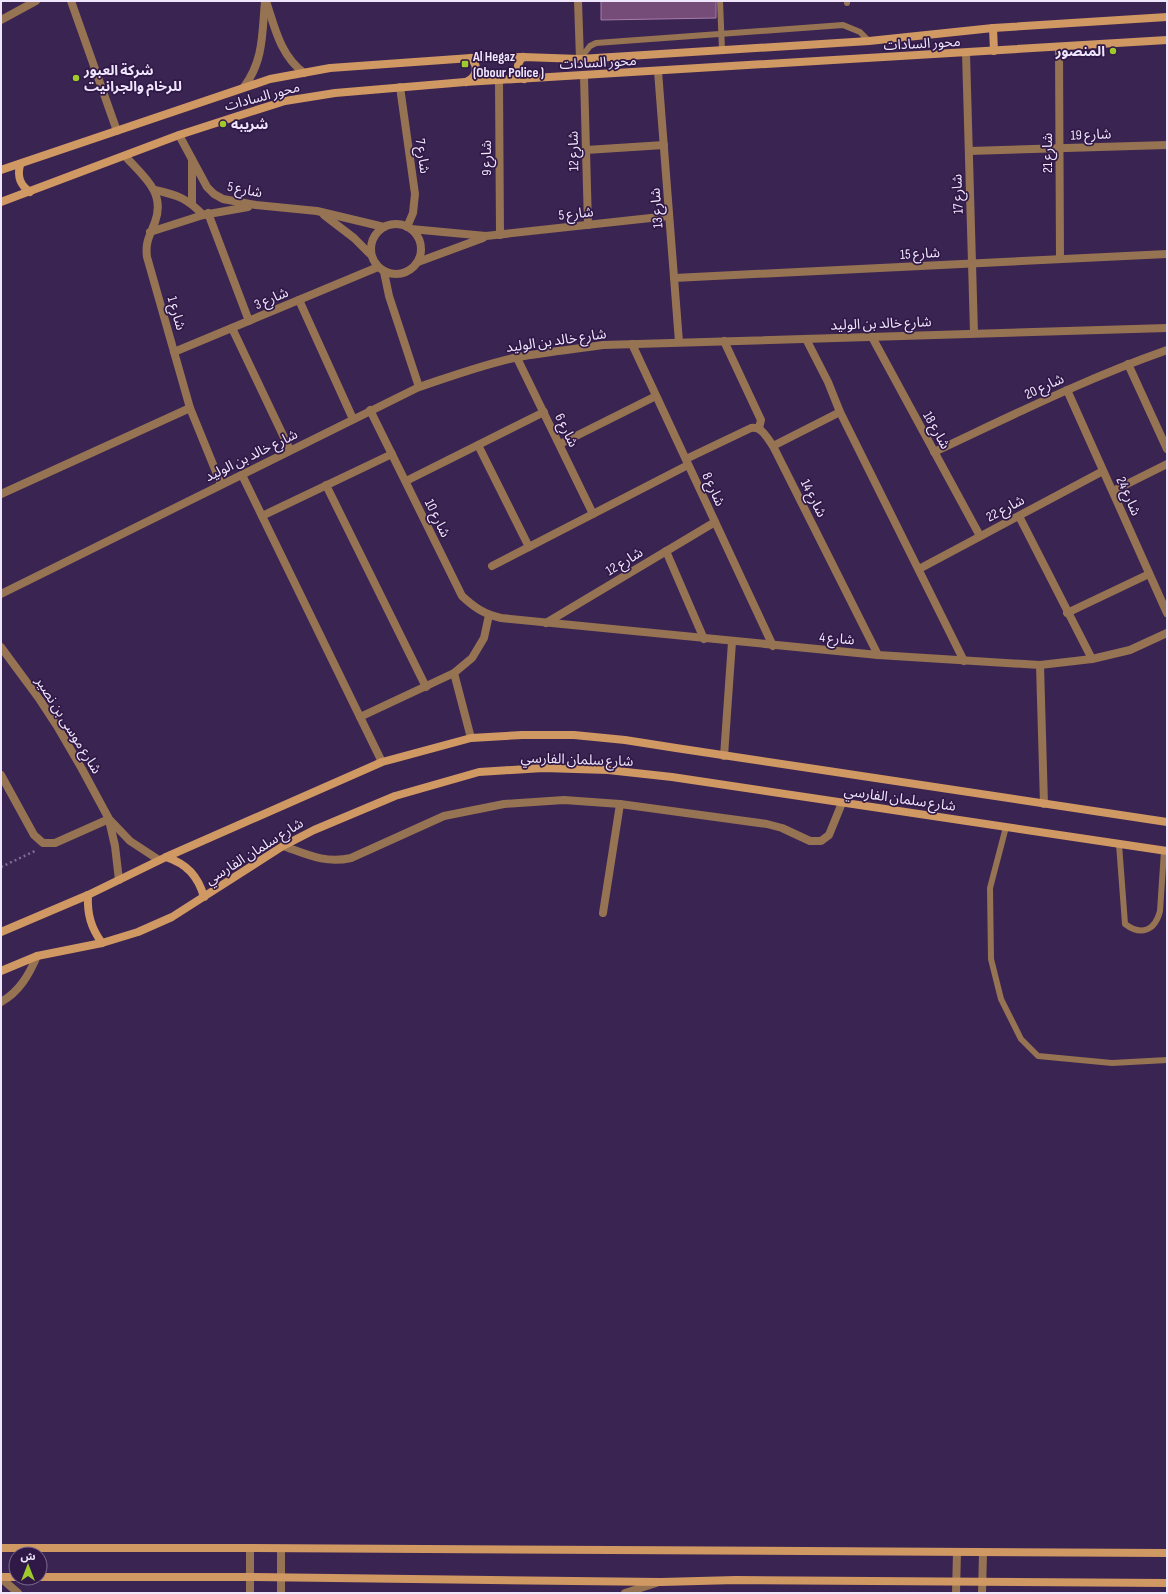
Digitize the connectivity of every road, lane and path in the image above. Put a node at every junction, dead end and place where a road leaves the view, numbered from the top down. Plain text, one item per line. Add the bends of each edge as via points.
1 (36, 1) edge
2 (71, 1) edge
3 (265, 1) edge
4 (578, 1) edge
5 (720, 1) edge
6 (1167, 17) edge
7 (1, 20) edge
8 (993, 28) junction
9 (721, 34) junction
10 (1167, 40) edge
11 (870, 41) junction
12 (1059, 47) junction
13 (722, 50) junction
14 (994, 52) junction
15 (966, 53) junction
16 (523, 57) junction
17 (470, 58) junction
18 (580, 59) junction
19 (658, 71) junction
20 (304, 72) junction
21 (584, 76) junction
22 (524, 79) junction
23 (499, 81) junction
24 (465, 82) junction
25 (244, 87) junction
26 (400, 87) junction
27 (117, 131) junction
28 (179, 136) junction
29 (664, 145) junction
30 (1167, 145) edge
31 (1060, 148) junction
32 (586, 150) junction
33 (969, 151) junction
34 (125, 156) junction
35 (192, 160) junction
36 (20, 165) junction
37 (1, 170) edge
38 (155, 190) junction
39 (30, 192) junction
40 (1, 202) edge
41 (192, 203) junction
42 (256, 205) junction
43 (317, 211) junction
44 (206, 214) junction
45 (669, 216) junction
46 (588, 225) junction
47 (384, 227) junction
48 (409, 228) junction
49 (150, 232) junction
50 (500, 235) junction
51 (486, 236) junction
52 (370, 254) junction
53 (1167, 254) edge
54 (1060, 259) junction
55 (418, 262) junction
56 (972, 263) junction
57 (381, 270) junction
58 (674, 278) junction
59 (300, 300) junction
60 (249, 321) junction
61 (232, 328) junction
62 (1167, 328) edge
63 (974, 334) junction
64 (872, 337) junction
65 (806, 339) junction
66 (724, 341) junction
67 (679, 342) junction
68 (632, 344) junction
69 (1167, 350) edge
70 (174, 352) junction
71 (518, 358) junction
72 (1128, 364) junction
73 (419, 387) junction
74 (1067, 390) junction
75 (656, 396) junction
76 (190, 408) junction
77 (370, 410) junction
78 (544, 412) junction
79 (840, 412) junction
80 (353, 419) junction
81 (759, 428) junction
82 (560, 444) junction
83 (478, 445) junction
84 (773, 446) junction
85 (1167, 449) edge
86 (290, 450) junction
87 (934, 452) junction
88 (392, 454) junction
89 (687, 462) junction
90 (1167, 464) edge
91 (1103, 470) junction
92 (242, 475) junction
93 (406, 481) junction
94 (221, 484) junction
95 (326, 486) junction
96 (1113, 491) junction
97 (1, 494) edge
98 (593, 514) junction
99 (262, 516) junction
100 (1019, 516) junction
101 (715, 522) junction
102 (980, 536) junction
103 (529, 547) junction
104 (666, 552) junction
105 (492, 566) dead end
106 (919, 569) junction
107 (1149, 574) junction
108 (1, 594) edge
109 (1067, 613) junction
110 (1167, 613) edge
111 (489, 616) junction
112 (501, 618) joint
113 (546, 623) junction
114 (1167, 633) edge
115 (704, 639) junction
116 (732, 642) junction
117 (773, 646) junction
118 (1, 647) edge
119 (878, 655) junction
120 (1092, 659) junction
121 (964, 661) junction
122 (1040, 665) junction
123 (454, 673) junction
124 (426, 687) junction
125 (360, 718) junction
126 (471, 738) junction
127 (724, 756) junction
128 (382, 762) junction
129 (1, 775) edge
130 (842, 803) junction
131 (620, 804) junction
132 (1044, 804) junction
133 (109, 819) junction
134 (1167, 822) edge
135 (1006, 827) junction
136 (49, 844) junction
137 (1119, 844) junction
138 (283, 846) junction
139 (1166, 851) edge
140 (162, 858) junction
141 (1, 867) edge
142 (119, 880) junction
143 (88, 895) junction
144 (204, 897) junction
145 (602, 913) dead end
146 (1, 932) edge
147 (102, 943) junction
148 (36, 956) junction
149 (1, 971) edge
150 (1, 1002) edge
151 (1167, 1060) edge
152 (1, 1548) edge
153 (250, 1548) junction
154 (281, 1549) junction
155 (957, 1552) junction
156 (983, 1553) junction
157 (1167, 1554) edge
158 (1, 1578) edge
159 (48, 1578) edge
160 (250, 1578) junction
161 (281, 1578) junction
162 (956, 1581) junction
163 (661, 1582) junction
164 (982, 1582) junction
165 (1167, 1583) edge
166 (18, 1593) edge
167 (250, 1593) edge
168 (281, 1593) edge
169 (625, 1593) edge
170 (956, 1593) edge
171 (982, 1593) edge

1 - 7 street
2 - 27 street
3 - 20 street via 284,52 296,67
3 - 25 street via 259,58
4 - 18 street
5 - 9 lane
6 - 8 street, محور السادات
8 - 11 street, محور السادات
8 - 14 street
9 - 11 lane via 843,25 860,32
9 - 13 lane
9 - 18 lane via 596,43 590,46
10 - 12 street, محور السادات
11 - 13 street, محور السادات
12 - 14 street, محور السادات
12 - 31 street, شارع 21
13 - 18 street, محور السادات
14 - 15 street, محور السادات
15 - 19 street, محور السادات
15 - 33 street, شارع 17
16 - 17 street, محور السادات
16 - 18 street, محور السادات
16 - 22 street via 518,64 518,72
17 - 20 street, محور السادات
17 - 24 street via 475,63 475,75
19 - 21 street, محور السادات
19 - 29 street, شارع 13
20 - 25 street, محور السادات
21 - 22 street, محور السادات
21 - 32 street, شارع 12
22 - 23 street, محور السادات
23 - 24 street, محور السادات
23 - 50 street, شارع 9
24 - 26 street, محور السادات
25 - 27 street, محور السادات
26 - 28 street, محور السادات via 334,93 285,101
26 - 48 street, شارع 7 via 415,194
27 - 36 street, محور السادات
28 - 34 street, محور السادات
28 - 35 street, شارع 5
29 - 32 street
29 - 45 street, شارع 13
30 - 31 street, شارع 19
31 - 33 street, شارع 19
31 - 54 street, شارع 21
32 - 46 street, شارع 12
33 - 56 street, شارع 17
34 - 38 street
34 - 39 street, محور السادات
35 - 41 street
35 - 42 street, شارع 5 via 207,187 214,194 223,199
36 - 37 street, محور السادات
36 - 39 street via 18,178
38 - 41 street
38 - 49 street, شارع 1 via 159,201 158,211
39 - 40 street, محور السادات
41 - 44 street
42 - 43 street, شارع 5
42 - 44 street
43 - 47 street, شارع 5
43 - 52 street, شارع 5 via 336,223
44 - 49 street
44 - 60 street
45 - 46 street, شارع 5
45 - 58 street, شارع 13
46 - 50 street, شارع 5
47 - 48 street via 400,224
47 - 52 street via 373,238
48 - 51 street, شارع 5
48 - 55 street via 416,234 421,248
49 - 70 street, شارع 1 via 146,244 147,257
50 - 51 street, شارع 5
51 - 55 street, شارع 5
52 - 57 street
53 - 54 street, شارع 15
54 - 56 street, شارع 15
55 - 57 street via 411,270 400,274 389,274
56 - 58 street, شارع 15
56 - 63 street, شارع 17
57 - 59 street, شارع 3
57 - 73 street
58 - 67 street, شارع 13
59 - 60 street, شارع 3
59 - 80 street
60 - 61 street, شارع 3
61 - 70 street, شارع 3
61 - 86 street
62 - 63 street, شارع خالد بن الوليد
63 - 64 street, شارع خالد بن الوليد
64 - 65 street, شارع خالد بن الوليد
64 - 87 street, شارع 18
65 - 66 street, شارع خالد بن الوليد
65 - 79 street
66 - 67 street, شارع خالد بن الوليد
66 - 81 street via 761,420
67 - 68 street, شارع خالد بن الوليد
68 - 71 street, شارع خالد بن الوليد via 560,350
68 - 75 street, شارع 8
69 - 72 street, شارع 20
70 - 76 street, شارع 1
71 - 73 street, شارع خالد بن الوليد
71 - 78 street, شارع 6
72 - 74 street, شارع 20
72 - 85 street
73 - 77 street, شارع خالد بن الوليد
74 - 87 street, شارع 20
74 - 91 street, شارع 24
75 - 82 street
75 - 89 street, شارع 8
76 - 94 street, شارع 1
76 - 97 street
77 - 80 street, شارع خالد بن الوليد
77 - 88 street, شارع 10
78 - 82 street, شارع 6
78 - 83 street
79 - 84 street
79 - 106 street
80 - 86 street, شارع خالد بن الوليد
81 - 84 street, شارع 14
81 - 89 street via 751,428
82 - 98 street, شارع 6
83 - 93 street
83 - 103 street
84 - 119 street, شارع 14
86 - 92 street, شارع خالد بن الوليد
87 - 102 street, شارع 18
88 - 93 street, شارع 10
88 - 95 street
89 - 98 street
89 - 101 street, شارع 8
90 - 96 street
91 - 96 street, شارع 24
91 - 100 street, شارع 22
92 - 94 street, شارع خالد بن الوليد
92 - 99 street
93 - 111 street, شارع 10 via 462,596 474,608
94 - 108 street, شارع خالد بن الوليد
95 - 99 street
95 - 124 street
96 - 107 street, شارع 24
98 - 103 street
99 - 125 street
100 - 102 street, شارع 22
100 - 109 street
101 - 104 street, شارع 12
101 - 117 street, شارع 8
102 - 106 street, شارع 22
103 - 105 street
104 - 113 street, شارع 12
104 - 115 street
106 - 121 street
107 - 109 street
107 - 110 street, شارع 24
109 - 120 street
111 - 112 street, شارع 10
111 - 123 street via 484,638 472,658
112 - 113 street, شارع 4
113 - 115 street, شارع 4
114 - 120 street, شارع 4 via 1130,650
115 - 116 street, شارع 4
116 - 117 street, شارع 4
116 - 127 street
117 - 119 street, شارع 4
118 - 133 street, شارع موسى بن نصير via 57,726
119 - 121 street, شارع 4
120 - 122 street, شارع 4
121 - 122 street, شارع 4
122 - 132 street
123 - 124 street
123 - 126 street
124 - 125 street
125 - 128 street
126 - 127 street, شارع سلمان الفارسي via 522,734 574,735 625,740
126 - 128 street, شارع سلمان الفارسي
127 - 132 street, شارع سلمان الفارسي
128 - 140 street, شارع سلمان الفارسي
129 - 136 street via 34,835 43,843
130 - 131 street via 829,835 820,841 810,841 767,824
130 - 135 street, شارع سلمان الفارسي
130 - 138 street, شارع سلمان الفارسي via 672,777 608,770 543,768 479,772 395,796
131 - 138 street via 564,800 504,804 451,814 339,861 316,857
131 - 145 street
132 - 134 street, شارع سلمان الفارسي
133 - 136 street
133 - 140 street, شارع موسى بن نصير via 130,841
133 - 142 street, شارع موسى بن نصير
135 - 137 street, شارع سلمان الفارسي
135 - 151 lane via 990,888 991,959 1001,999 1021,1039 1038,1056 1112,1063
136 - 141 path
137 - 139 street, شارع سلمان الفارسي
137 - 139 lane via 1125,924 1133,930 1147,930 1157,921
138 - 144 street, شارع سلمان الفارسي
140 - 142 street, شارع سلمان الفارسي
140 - 144 street via 177,861 191,872 201,886
142 - 143 street, شارع سلمان الفارسي
143 - 146 street, شارع سلمان الفارسي
143 - 147 street via 91,925
144 - 147 street, شارع سلمان الفارسي via 172,917
147 - 148 street, شارع سلمان الفارسي
148 - 149 street, شارع سلمان الفارسي
148 - 150 street via 30,973 20,987
152 - 153 street
153 - 154 street
153 - 160 street
154 - 155 street
154 - 161 street
155 - 156 street
155 - 162 street
156 - 157 street
156 - 164 street
158 - 166 street
159 - 160 street
160 - 161 street
160 - 167 street
161 - 163 street
161 - 168 street
162 - 163 street
162 - 164 street
162 - 170 street
163 - 169 street
164 - 165 street
164 - 171 street

